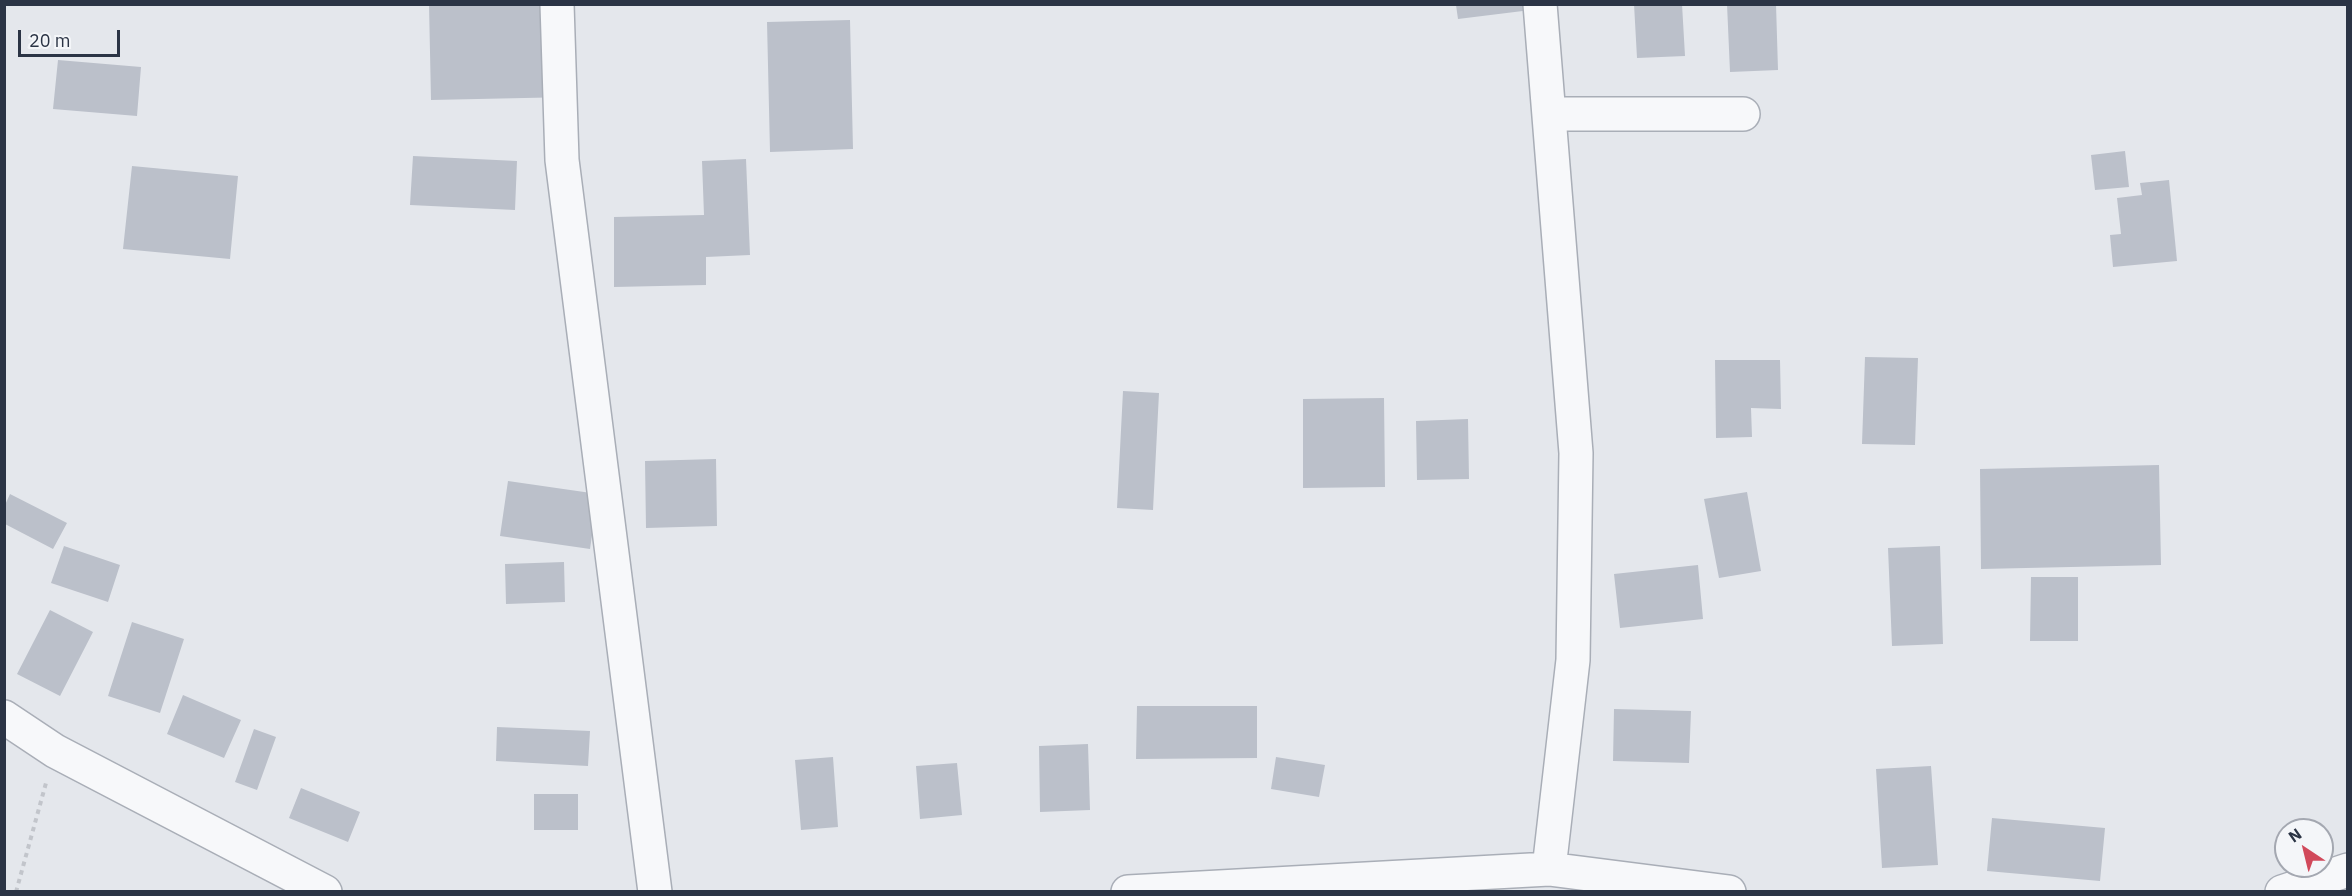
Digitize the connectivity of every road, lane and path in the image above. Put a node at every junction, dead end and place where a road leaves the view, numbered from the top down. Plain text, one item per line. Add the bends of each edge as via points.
1 (557, 4) edge
2 (1540, 4) edge
3 (1549, 114) junction
4 (1743, 114) dead end
5 (4, 717) edge
6 (55, 751) junction
7 (1549, 869) junction
8 (2348, 870) edge
9 (16, 891) edge
10 (325, 891) edge
11 (656, 891) edge
12 (1128, 891) edge
13 (1729, 891) edge
14 (2282, 891) edge

1 - 11 street via 562,160
2 - 3 street
3 - 4 street
3 - 7 street via 1575,453 1573,660
5 - 6 street
6 - 9 path
6 - 10 street
7 - 12 street
7 - 13 street
8 - 14 street

